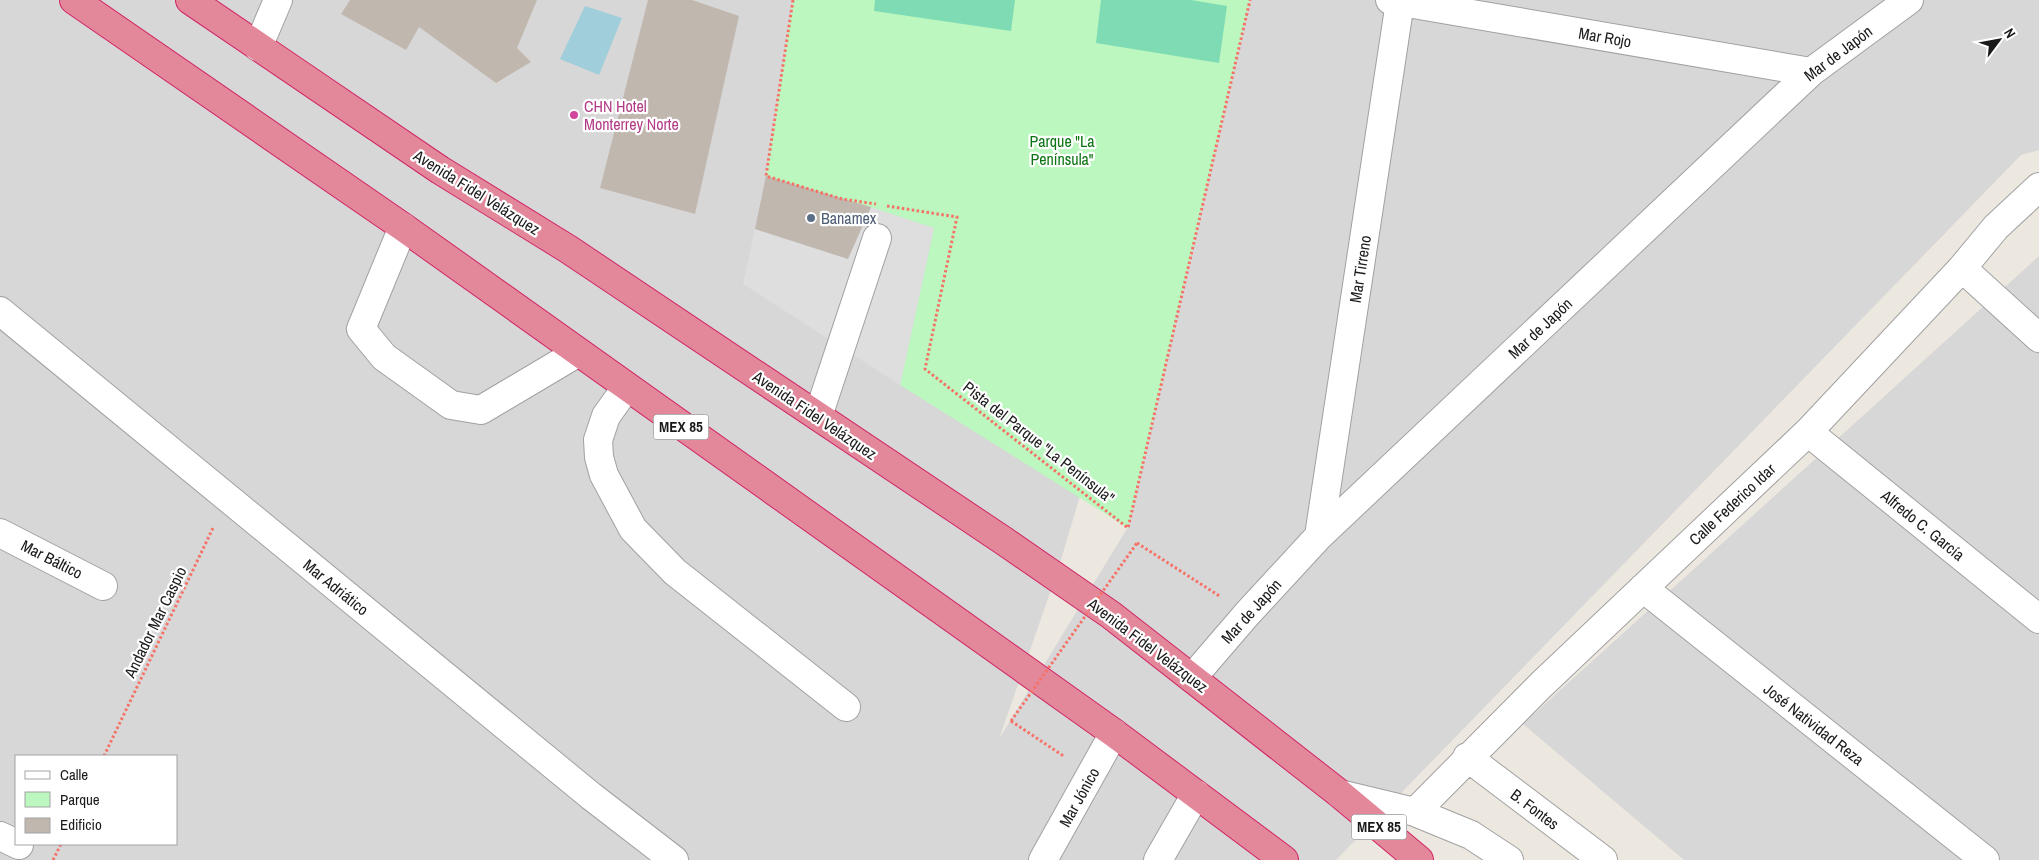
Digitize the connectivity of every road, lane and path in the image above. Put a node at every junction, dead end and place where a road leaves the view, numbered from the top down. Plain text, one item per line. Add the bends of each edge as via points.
1 (74, 0) edge
2 (190, 0) edge
3 (278, 0) edge
4 (793, 0) edge
5 (1250, 0) edge
6 (1909, 0) edge
7 (1395, 1) edge
8 (258, 48) junction
9 (1811, 72) junction
10 (2039, 187) edge
11 (402, 227) junction
12 (877, 238) dead end
13 (1962, 268) junction
14 (0, 311) edge
15 (2039, 338) edge
16 (577, 352) junction
17 (626, 388) junction
18 (818, 416) junction
19 (1808, 432) junction
20 (228, 499) junction
21 (0, 533) edge
22 (1319, 536) junction
23 (103, 586) dead end
24 (1643, 588) junction
25 (1247, 614) junction
26 (2039, 618) edge
27 (1192, 678) junction
28 (846, 707) dead end
29 (1114, 732) junction
30 (104, 755) edge
31 (1467, 757) junction
32 (1072, 762) dead end
33 (1196, 794) junction
34 (1340, 794) junction
35 (1415, 812) junction
36 (60, 845) edge
37 (53, 860) edge
38 (674, 860) edge
39 (1043, 860) edge
40 (1158, 860) edge
41 (1284, 860) edge
42 (1419, 860) edge
43 (1509, 860) edge
44 (1604, 860) edge
45 (1985, 860) edge

1 - 11 highway, MEX 85
2 - 8 highway, Avenida Fidel Velázquez / MEX 85
3 - 8 street
4 - 5 path, Pista del Parque "La Península" via 766,176 842,199 957,217 925,370 1128,528
6 - 9 street, Mar de Japón
7 - 9 street, Mar Rojo
7 - 22 street, Mar Tirreno
8 - 18 highway, Avenida Fidel Velázquez / MEX 85
9 - 22 street, Mar de Japón
10 - 13 street, Calle Federico Idar via 1996,227
11 - 16 highway, MEX 85
11 - 16 street via 361,329 384,357 451,405 481,410
12 - 18 street
13 - 15 street
13 - 19 street, Calle Federico Idar
14 - 20 street, Mar Adriático
16 - 17 highway, MEX 85
17 - 28 street via 606,416 598,448 604,476 633,529 675,572
17 - 29 highway, MEX 85
18 - 27 highway, Avenida Fidel Velázquez / MEX 85 via 1110,615
19 - 24 street, Calle Federico Idar
19 - 26 street, Alfredo C. García
20 - 30 path, Andador Mar Caspio
20 - 38 street, Mar Adriático via 583,790
21 - 23 street, Mar Báltico
22 - 25 street, Mar de Japón
24 - 31 street, Calle Federico Idar
24 - 45 street, José Natividad Reza
25 - 27 street, Mar de Japón
25 - 32 path, bridge via 1137,543 1011,721
27 - 34 highway, Avenida Fidel Velázquez / MEX 85
29 - 33 highway, MEX 85
29 - 39 street, Mar Jónico
31 - 35 street, Calle Federico Idar
31 - 44 street, B. Fontes
33 - 40 street
33 - 41 highway, MEX 85
34 - 35 street
34 - 42 highway, Avenida Fidel Velázquez / MEX 85
35 - 43 street via 1471,835
36 - 37 path

